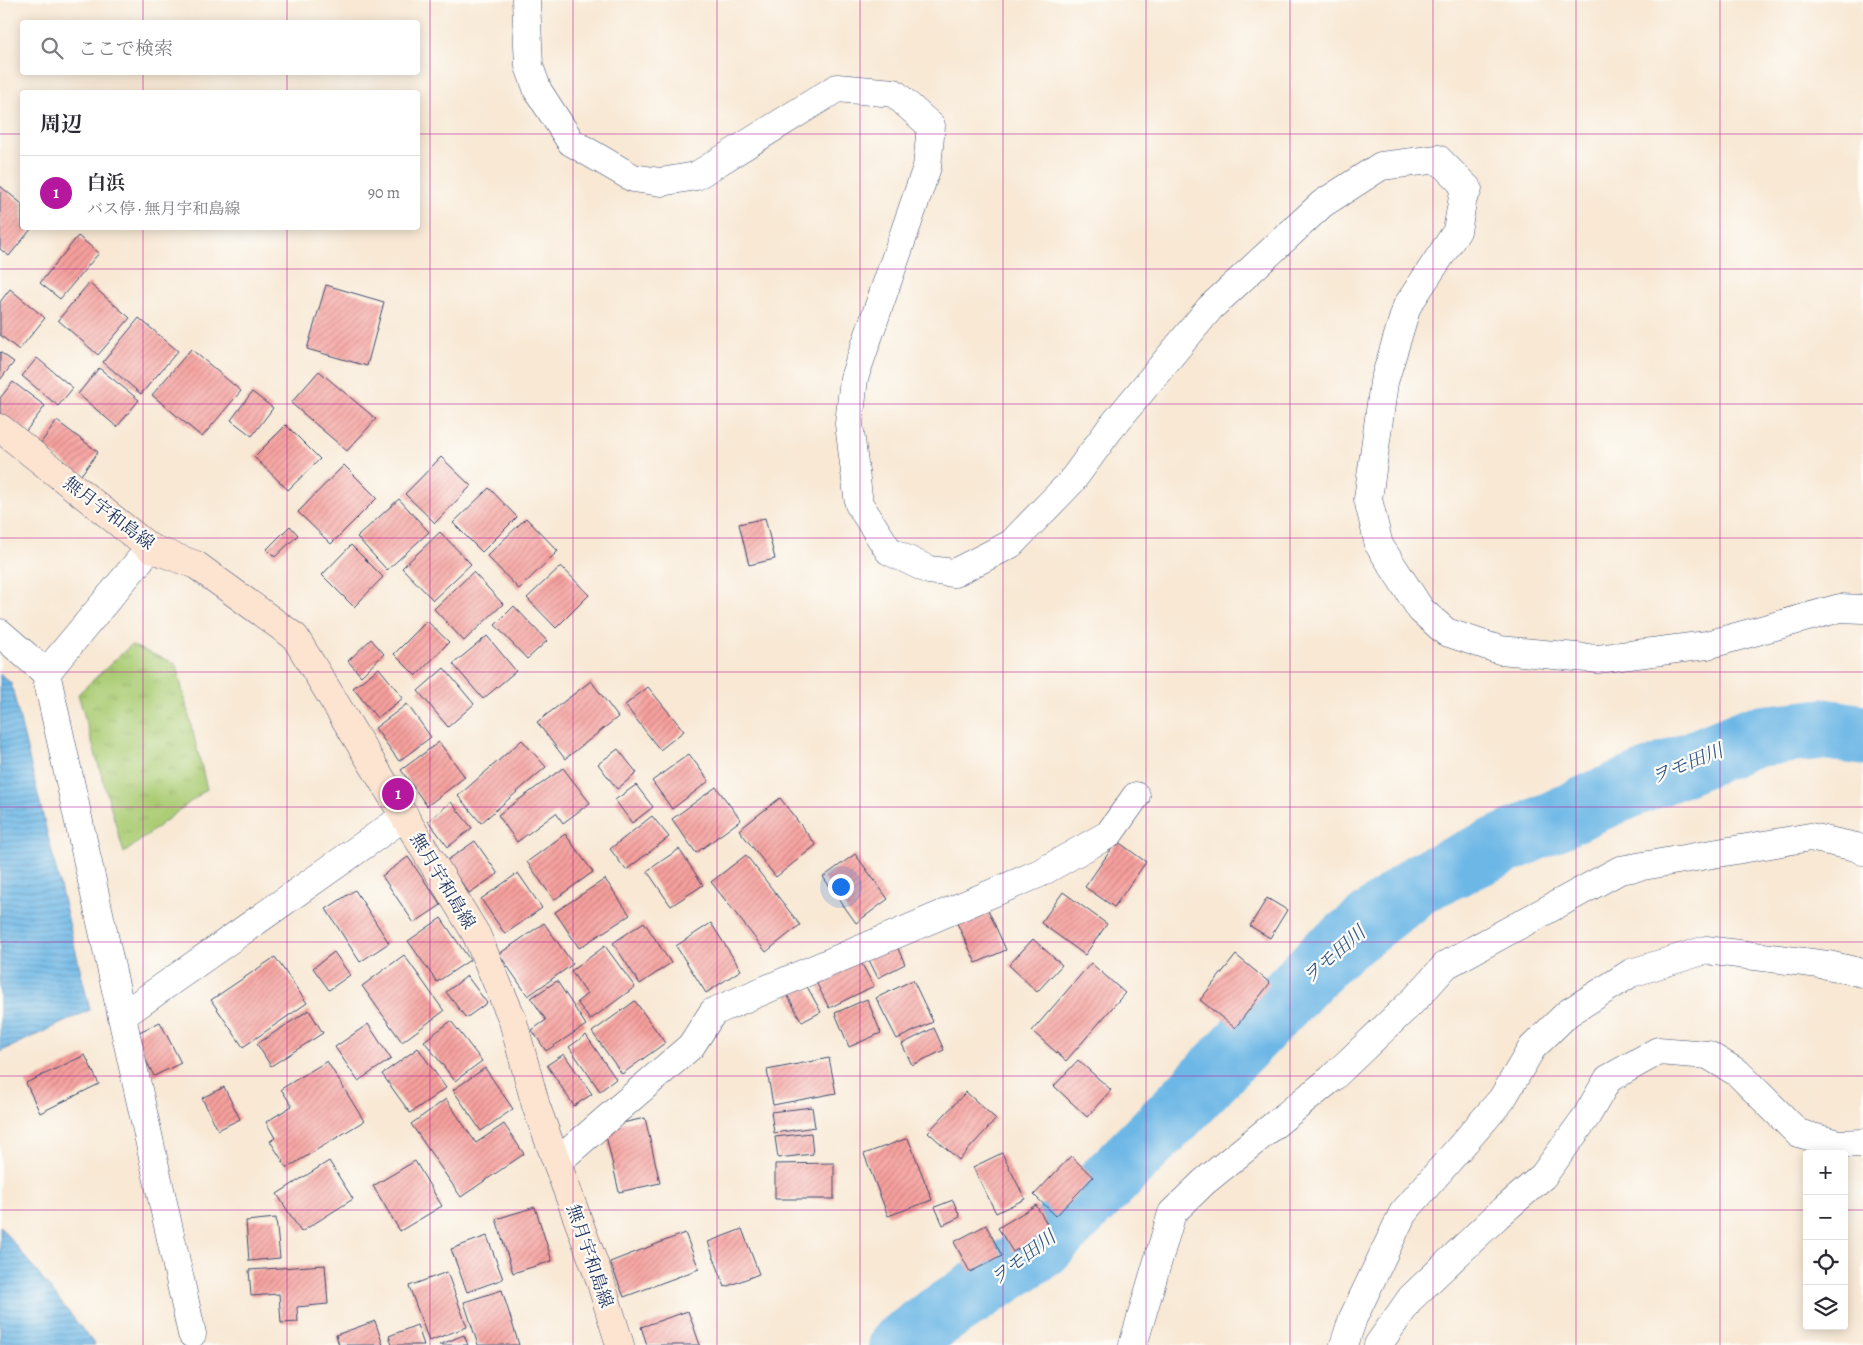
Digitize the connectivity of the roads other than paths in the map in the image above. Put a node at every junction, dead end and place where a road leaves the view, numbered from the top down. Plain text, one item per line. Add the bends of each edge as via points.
1 (526, 0) edge
2 (0, 428) edge
3 (150, 548) junction
4 (1863, 609) edge
5 (0, 633) edge
6 (46, 673) junction
7 (1136, 796) dead end
8 (405, 816) junction
9 (1863, 851) edge
10 (1863, 973) edge
11 (122, 1016) junction
12 (1863, 1143) edge
13 (557, 1162) junction
14 (192, 1334) dead end
15 (620, 1345) edge
16 (1133, 1345) edge
17 (1344, 1345) edge
18 (1378, 1345) edge

1 - 4 street via 529,66 538,91 571,142 633,178 661,182 696,176 838,88 894,93 931,126 927,167 854,378 849,424 859,504 889,550 929,570 954,573 1011,544 1071,482 1210,308 1322,204 1381,166 1438,159 1468,189 1462,197 1458,231 1407,306 1384,382 1368,499 1379,546 1421,610 1446,632 1500,650 1598,659 1707,645 1840,608
2 - 3 main road, 無月宇和島線
3 - 6 street
3 - 8 main road, 無月宇和島線 via 196,565 295,637
5 - 6 street
6 - 11 street
7 - 13 street via 1109,834 1040,873 713,1012 691,1046
8 - 11 street
8 - 13 main road, 無月宇和島線 via 479,942 512,1018 536,1106
9 - 16 street via 1810,837 1620,870 1446,964 1416,998 1331,1079 1204,1182 1172,1213
10 - 17 street via 1828,965 1706,950 1631,973 1568,1013 1532,1048 1502,1099 1404,1213 1353,1318
11 - 14 street
12 - 18 street via 1838,1144 1798,1133 1738,1073 1708,1055 1658,1051 1608,1079 1586,1117 1543,1176 1496,1216 1411,1298
13 - 15 main road, 無月宇和島線

